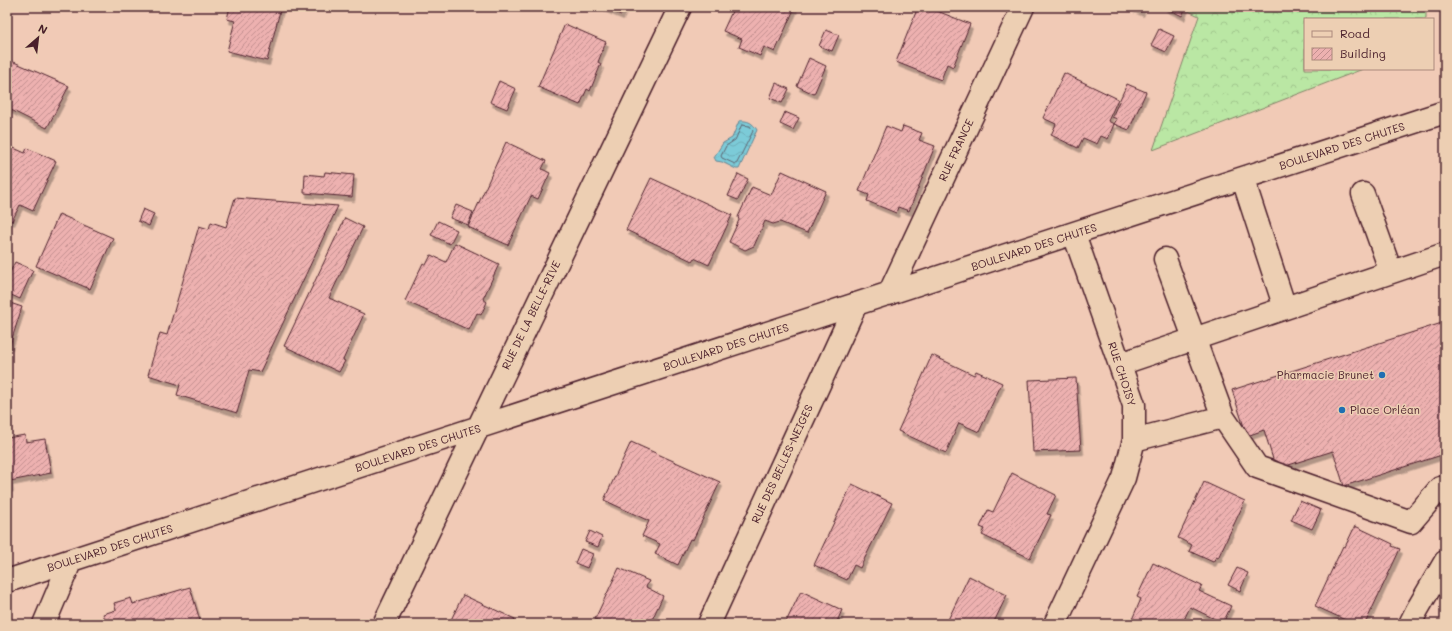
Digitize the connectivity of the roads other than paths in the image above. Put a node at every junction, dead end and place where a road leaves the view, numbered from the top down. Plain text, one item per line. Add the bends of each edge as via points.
1 (680, 7) edge
2 (1023, 7) edge
3 (1445, 112) edge
4 (1243, 179) junction
5 (1363, 194) dead end
6 (1074, 234) junction
7 (1445, 254) edge
8 (1165, 258) dead end
9 (1391, 272) junction
10 (889, 294) junction
11 (856, 304) junction
12 (1286, 308) junction
13 (1194, 339) junction
14 (1120, 364) junction
15 (1223, 417) junction
16 (477, 429) junction
17 (1134, 440) junction
18 (1445, 487) edge
19 (71, 560) junction
20 (1445, 562) edge
21 (7, 581) edge
22 (44, 624) edge
23 (384, 624) edge
24 (709, 624) edge
25 (1056, 624) edge
26 (1410, 624) edge

1 - 16 street, RUE DE LA BELLE-RIVE
2 - 10 street, RUE FRANCE
3 - 4 street, BOULEVARD DES CHUTES
4 - 6 street, BOULEVARD DES CHUTES
4 - 12 street
5 - 9 street
6 - 10 street, BOULEVARD DES CHUTES
6 - 14 street, RUE CHOISY
7 - 9 street
8 - 13 street
9 - 12 street
10 - 11 street, BOULEVARD DES CHUTES
11 - 16 street, BOULEVARD DES CHUTES
11 - 24 street, RUE DES BELLES-NEIGES
12 - 13 street
13 - 14 street
13 - 15 street
14 - 17 street, RUE CHOISY via 1134,405
15 - 17 street
15 - 18 street via 1257,467 1411,522 1440,488
16 - 19 street, BOULEVARD DES CHUTES
16 - 23 street, RUE DE LA BELLE-RIVE
17 - 25 street, RUE CHOISY via 1124,478
19 - 21 street, BOULEVARD DES CHUTES
19 - 22 street
20 - 26 street

